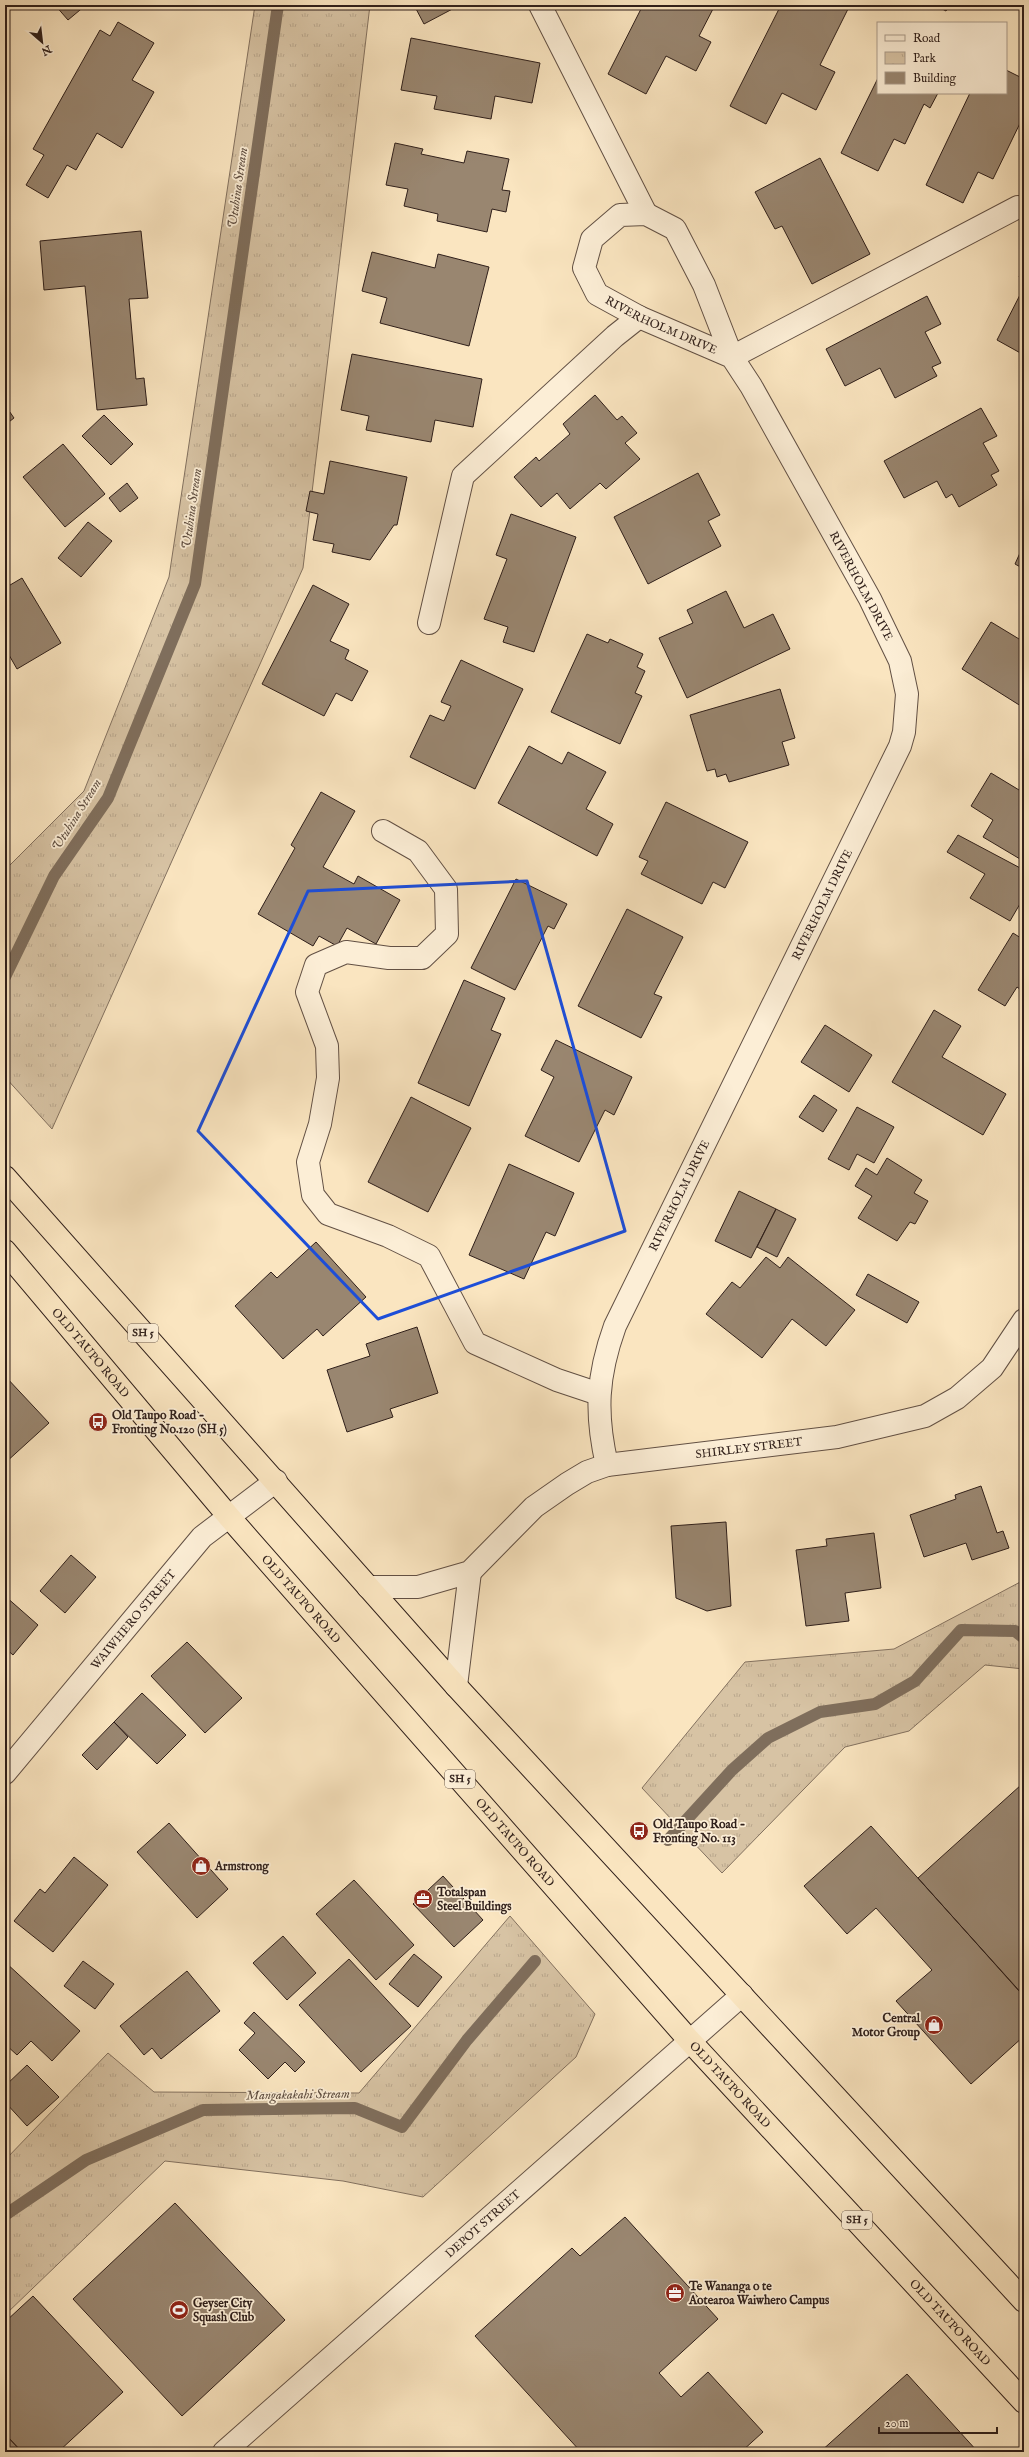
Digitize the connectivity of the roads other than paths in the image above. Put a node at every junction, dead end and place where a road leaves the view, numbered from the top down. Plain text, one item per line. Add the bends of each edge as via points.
1 (540, 5) edge
2 (1018, 207) dead end
3 (646, 214) junction
4 (639, 317) junction
5 (732, 357) junction
6 (429, 624) dead end
7 (383, 831) dead end
8 (8, 1180) edge
9 (5, 1251) edge
10 (1024, 1320) edge
11 (599, 1394) junction
12 (607, 1465) junction
13 (276, 1481) junction
14 (230, 1518) junction
15 (470, 1572) junction
16 (368, 1587) junction
17 (456, 1686) junction
18 (5, 1773) edge
19 (742, 1995) junction
20 (689, 2040) junction
21 (1024, 2301) edge
22 (1024, 2402) edge
23 (224, 2452) edge

1 - 3 street
2 - 5 street
3 - 4 street, RIVERHOLM DRIVE via 620,215 592,239 584,268 597,294
3 - 5 street, RIVERHOLM DRIVE via 675,229 704,285
4 - 5 street, RIVERHOLM DRIVE
4 - 6 street via 463,476
5 - 11 street, RIVERHOLM DRIVE via 751,386 891,640 905,680 907,694 904,732 900,746 615,1326 604,1357
7 - 11 street via 418,851 446,889 447,934 422,958 390,958 346,952 316,965 307,992 327,1046 328,1078 320,1124 308,1162 313,1195 328,1214 388,1236 430,1256 476,1343 557,1380
8 - 13 highway, SH 5
9 - 14 highway, OLD TAUPO ROAD / SH 5
10 - 12 street, SHIRLEY STREET via 992,1368 957,1398 925,1416 837,1437
11 - 12 street, RIVERHOLM DRIVE via 602,1444
12 - 15 street, SHIRLEY STREET via 587,1472 534,1507
13 - 14 street, WAIWHERO STREET
13 - 16 highway, SH 5
14 - 18 street, WAIWHERO STREET via 202,1537
14 - 20 highway, OLD TAUPO ROAD / SH 5
15 - 16 street, SHIRLEY STREET via 418,1587
15 - 17 street
16 - 17 highway, SH 5
17 - 19 highway, SH 5
19 - 20 street, DEPOT STREET
19 - 21 highway, SH 5
20 - 22 highway, OLD TAUPO ROAD / SH 5
20 - 23 street, DEPOT STREET

